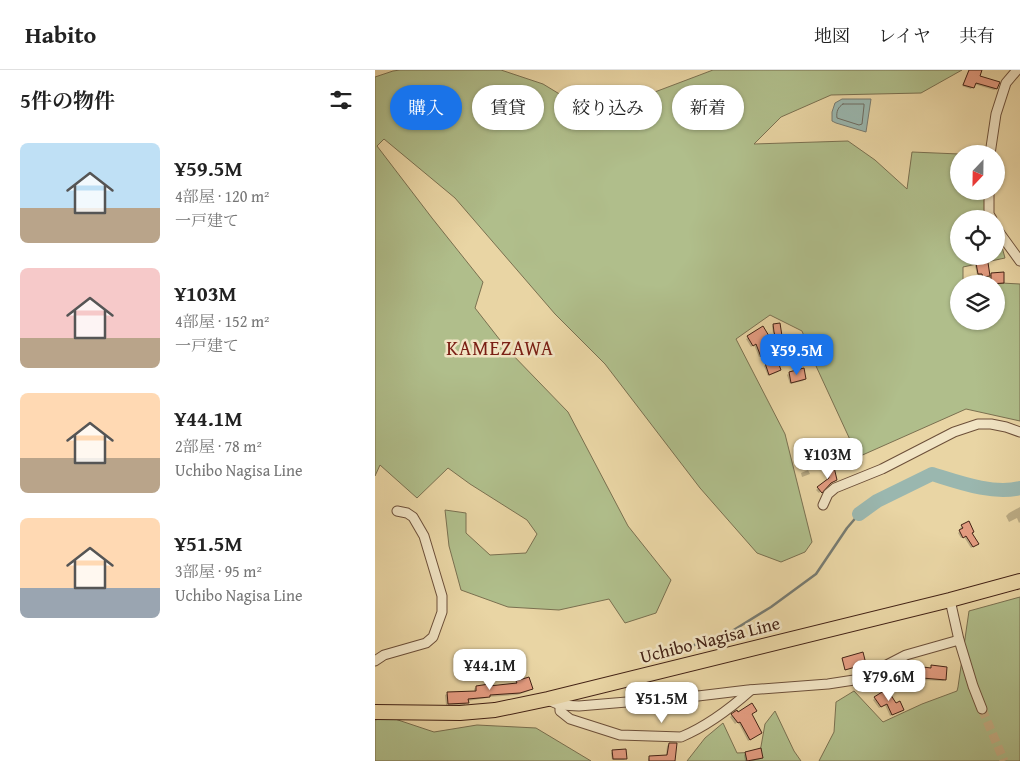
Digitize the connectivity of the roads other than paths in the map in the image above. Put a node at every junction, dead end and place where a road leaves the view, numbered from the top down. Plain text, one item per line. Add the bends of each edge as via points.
1 (1017, 70) edge
2 (991, 145) edge
3 (1005, 240) edge
4 (1020, 261) edge
5 (1020, 432) edge
6 (823, 505) dead end
7 (397, 511) dead end
8 (1020, 581) edge
9 (950, 600) junction
10 (959, 640) junction
11 (375, 661) edge
12 (752, 690) junction
13 (554, 702) junction
14 (982, 709) tunnel mouth
15 (375, 712) edge

1 - 2 street via 1006,83 996,114
3 - 4 street
5 - 6 street via 991,424 978,424 954,432 882,469 835,488
7 - 11 street via 413,517 424,536 442,596 442,612 433,636 426,643 384,655
8 - 9 highway, Uchibo Nagisa Line
9 - 10 street
9 - 13 highway, Uchibo Nagisa Line
10 - 12 street via 906,655 853,680
10 - 14 street
12 - 13 street via 579,706
12 - 13 street via 681,737 620,735 570,719
13 - 15 highway, Uchibo Nagisa Line via 460,713

